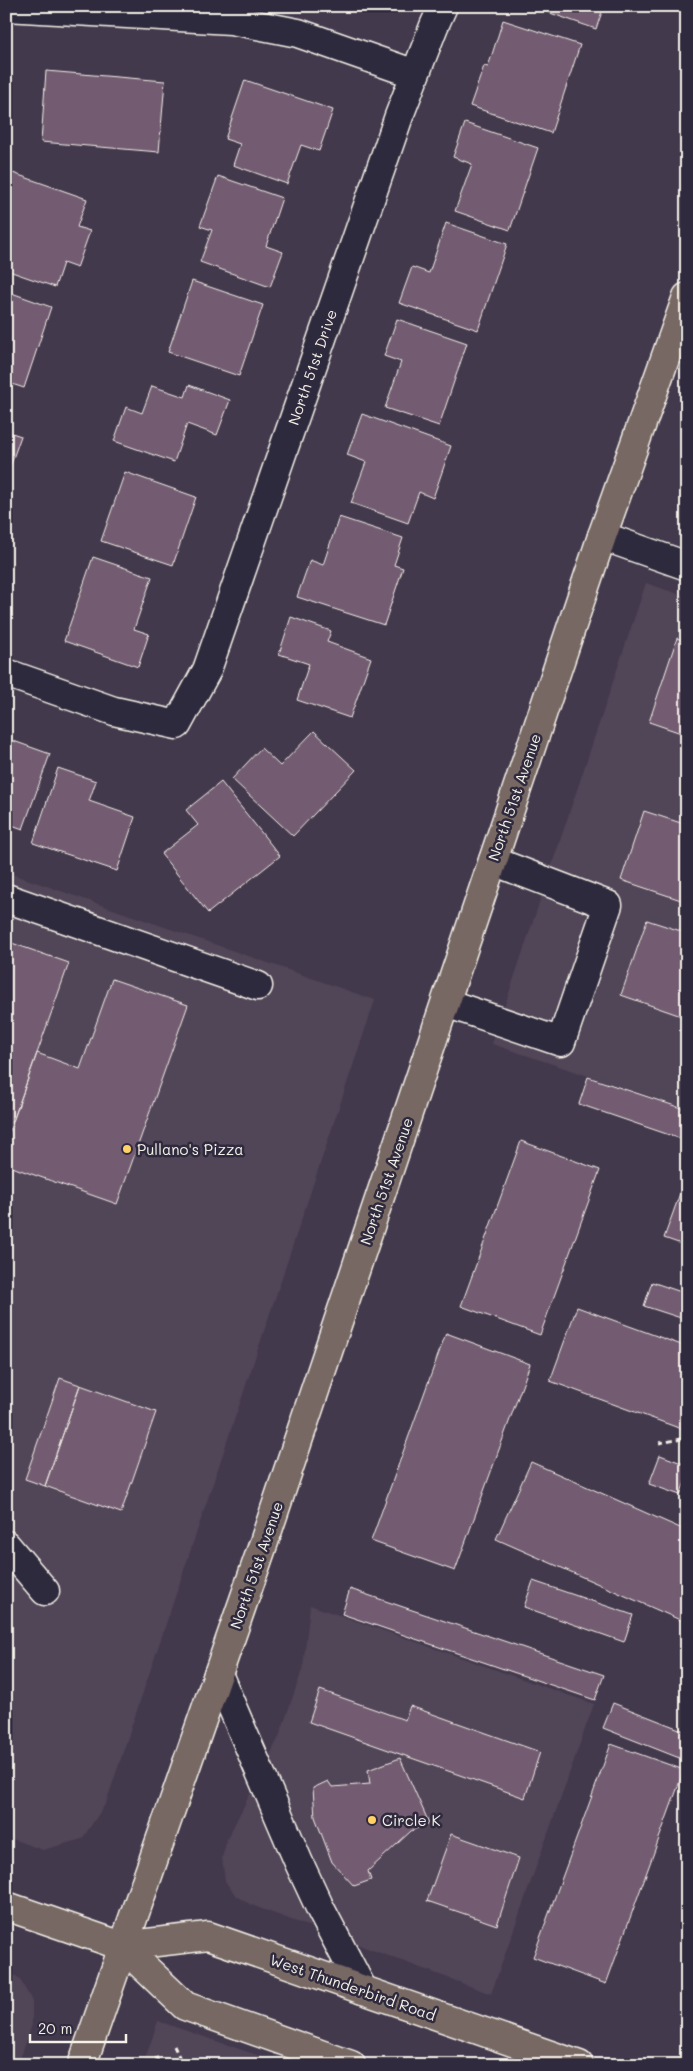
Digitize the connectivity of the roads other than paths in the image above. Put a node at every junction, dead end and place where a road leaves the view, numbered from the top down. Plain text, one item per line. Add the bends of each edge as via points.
1 (443, 6) edge
2 (6, 7) edge
3 (415, 74) junction
4 (687, 297) edge
5 (602, 536) junction
6 (687, 566) edge
7 (6, 673) edge
8 (492, 862) junction
9 (6, 898) edge
10 (258, 986) dead end
11 (446, 1003) junction
12 (6, 1545) edge
13 (45, 1592) dead end
14 (218, 1674) junction
15 (6, 1906) edge
16 (122, 1946) junction
17 (363, 1990) junction
18 (82, 2065) edge
19 (351, 2065) edge
20 (579, 2065) edge

1 - 3 street, North 51st Drive
2 - 3 street via 230,20 298,33
3 - 7 street, North 51st Drive via 207,670 177,725 114,711
4 - 5 main road, North 51st Avenue
5 - 6 street
5 - 8 main road, North 51st Avenue
8 - 11 main road, North 51st Avenue
8 - 11 street via 608,905 561,1042
9 - 10 street
11 - 14 main road, North 51st Avenue
12 - 13 street
14 - 16 main road, North 51st Avenue
14 - 17 street via 307,1879
15 - 16 main road, West Thunderbird Road
16 - 17 main road, West Thunderbird Road via 208,1936
16 - 18 main road, North 51st Avenue
16 - 19 main road, West Thunderbird Road via 185,2006
17 - 20 main road, West Thunderbird Road

